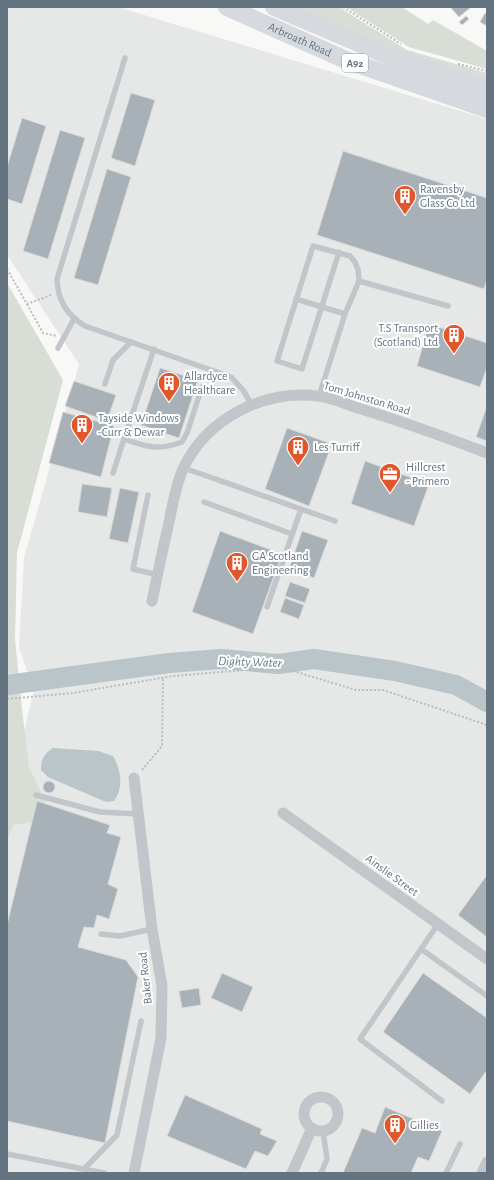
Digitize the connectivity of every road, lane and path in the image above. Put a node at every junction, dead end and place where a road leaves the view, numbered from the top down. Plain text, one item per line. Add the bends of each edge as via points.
1 (227, 7) edge
2 (274, 7) edge
3 (343, 7) edge
4 (401, 45) dead end
5 (125, 58) dead end
6 (458, 64) dead end
7 (487, 71) edge
8 (487, 90) edge
9 (487, 109) edge
10 (339, 252) junction
11 (7, 269) edge
12 (359, 281) junction
13 (58, 292) junction
14 (296, 299) junction
15 (27, 304) junction
16 (448, 306) dead end
17 (322, 307) junction
18 (344, 314) junction
19 (74, 319) junction
20 (64, 337) junction
21 (131, 342) junction
22 (58, 348) dead end
23 (154, 350) junction
24 (105, 384) dead end
25 (202, 387) dead end
26 (319, 396) junction
27 (252, 405) junction
28 (124, 438) junction
29 (487, 453) edge
30 (184, 468) junction
31 (113, 473) dead end
32 (148, 495) dead end
33 (204, 502) dead end
34 (301, 509) junction
35 (336, 520) dead end
36 (292, 534) junction
37 (158, 575) junction
38 (152, 601) dead end
39 (267, 607) dead end
40 (163, 677) junction
41 (7, 699) edge
42 (487, 725) edge
43 (134, 778) joint
44 (36, 795) dead end
45 (283, 813) dead end
46 (138, 814) junction
47 (438, 924) junction
48 (152, 929) junction
49 (101, 934) dead end
50 (421, 949) junction
51 (487, 959) edge
52 (487, 996) edge
53 (141, 1021) dead end
54 (442, 1101) dead end
55 (317, 1130) joint
56 (460, 1144) dead end
57 (7, 1154) edge
58 (487, 1162) edge
59 (85, 1168) junction
60 (104, 1173) edge
61 (134, 1173) edge
62 (292, 1173) edge
63 (321, 1173) edge
64 (446, 1173) edge
65 (482, 1173) edge

1 - 9 main road, Arbroath Road / A92 via 346,60
2 - 8 main road, Arbroath Road / A92 via 389,56
3 - 4 path
5 - 13 lane via 57,279
6 - 7 path
10 - 12 lane via 350,256 356,262
10 - 14 lane via 312,246
10 - 17 lane
11 - 15 path
12 - 16 lane
12 - 18 lane
13 - 15 path
13 - 19 lane via 64,308
14 - 17 lane
14 - 17 lane via 277,361 302,369
15 - 20 path via 43,333
17 - 18 lane
18 - 26 lane
19 - 20 lane
19 - 21 lane via 85,326
20 - 22 lane
21 - 23 lane
21 - 24 lane via 113,360
23 - 27 lane via 231,377
23 - 28 lane
25 - 28 lane via 182,442 169,447 152,448
26 - 27 street, Tom Johnston Road via 297,395
26 - 29 street, Tom Johnston Road via 410,424
27 - 30 street, Tom Johnston Road via 220,422 199,444
28 - 31 lane
30 - 34 lane
30 - 37 street, Tom Johnston Road via 174,496
32 - 37 lane via 133,569
33 - 36 lane
34 - 35 lane
34 - 36 lane
36 - 39 lane
37 - 38 street, Tom Johnston Road
40 - 41 path via 73,693
40 - 42 path via 245,670 293,671 356,690 383,690
40 - 43 path via 162,746
43 - 46 street, Baker Road
44 - 46 lane via 100,812
45 - 47 street, Ainslie Street
46 - 48 street, Baker Road
47 - 50 lane
47 - 51 street, Ainslie Street
48 - 49 lane via 120,936
48 - 61 street, Baker Road via 162,986 161,1038
50 - 52 lane
50 - 54 lane via 360,1039
53 - 59 lane via 118,1135
55 - 62 street
55 - 63 lane via 327,1159
56 - 64 lane
57 - 59 lane
58 - 65 street
59 - 60 lane

